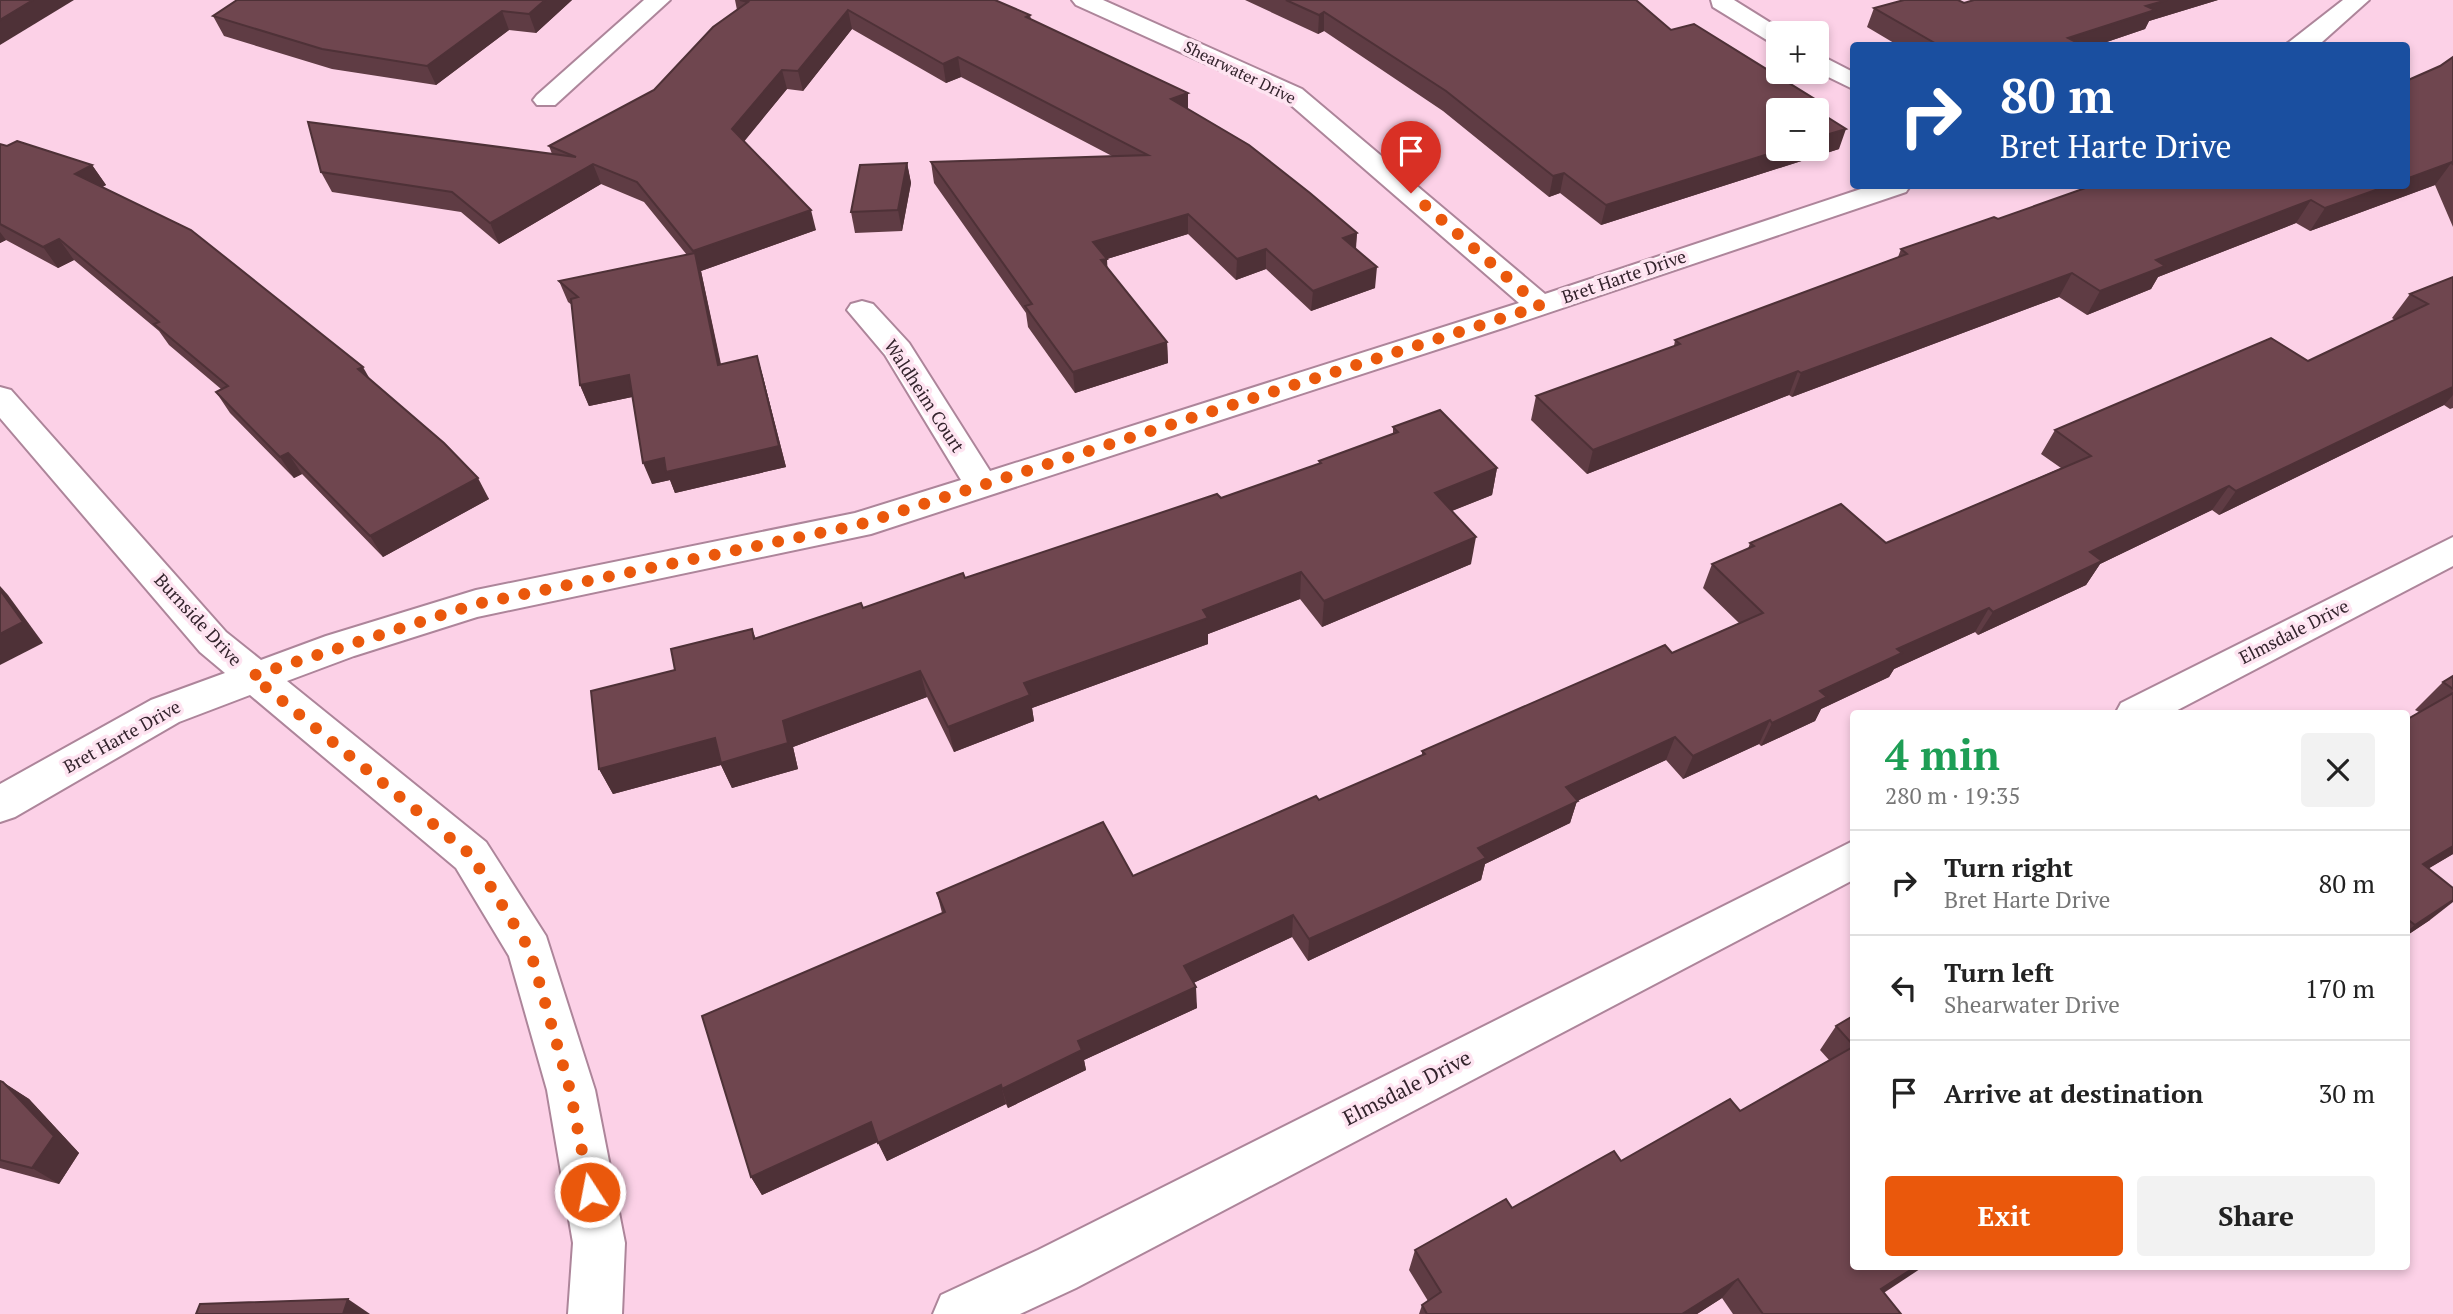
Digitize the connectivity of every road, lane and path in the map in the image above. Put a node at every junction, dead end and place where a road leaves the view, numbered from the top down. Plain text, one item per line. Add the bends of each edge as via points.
1 (658, 0) edge
2 (1086, 0) edge
3 (2357, 0) edge
4 (1721, 2) dead end
5 (1766, 30) edge
6 (2304, 42) edge
7 (1829, 68) edge
8 (1850, 80) edge
9 (546, 100) dead end
10 (1887, 189) edge
11 (1540, 306) junction
12 (862, 310) dead end
13 (0, 397) edge
14 (982, 486) junction
15 (2453, 551) edge
16 (252, 676) junction
17 (2143, 710) edge
18 (0, 805) edge
19 (1850, 861) edge
20 (595, 1314) edge
21 (960, 1314) edge

1 - 9 street
2 - 11 street, Shearwater Drive via 1293,94
3 - 6 street
4 - 5 street
7 - 8 street
10 - 11 street, Bret Harte Drive
11 - 14 street, Bret Harte Drive
12 - 14 street, Waldheim Court via 898,350
13 - 16 street, Burnside Drive via 213,642
14 - 16 street, Bret Harte Drive via 858,525 476,604
15 - 17 street, Elmsdale Drive
16 - 18 street, Bret Harte Drive via 165,711
16 - 20 street, Burnside Drive via 471,855 530,950 570,1090 599,1242
19 - 21 street, Elmsdale Drive via 1057,1269

